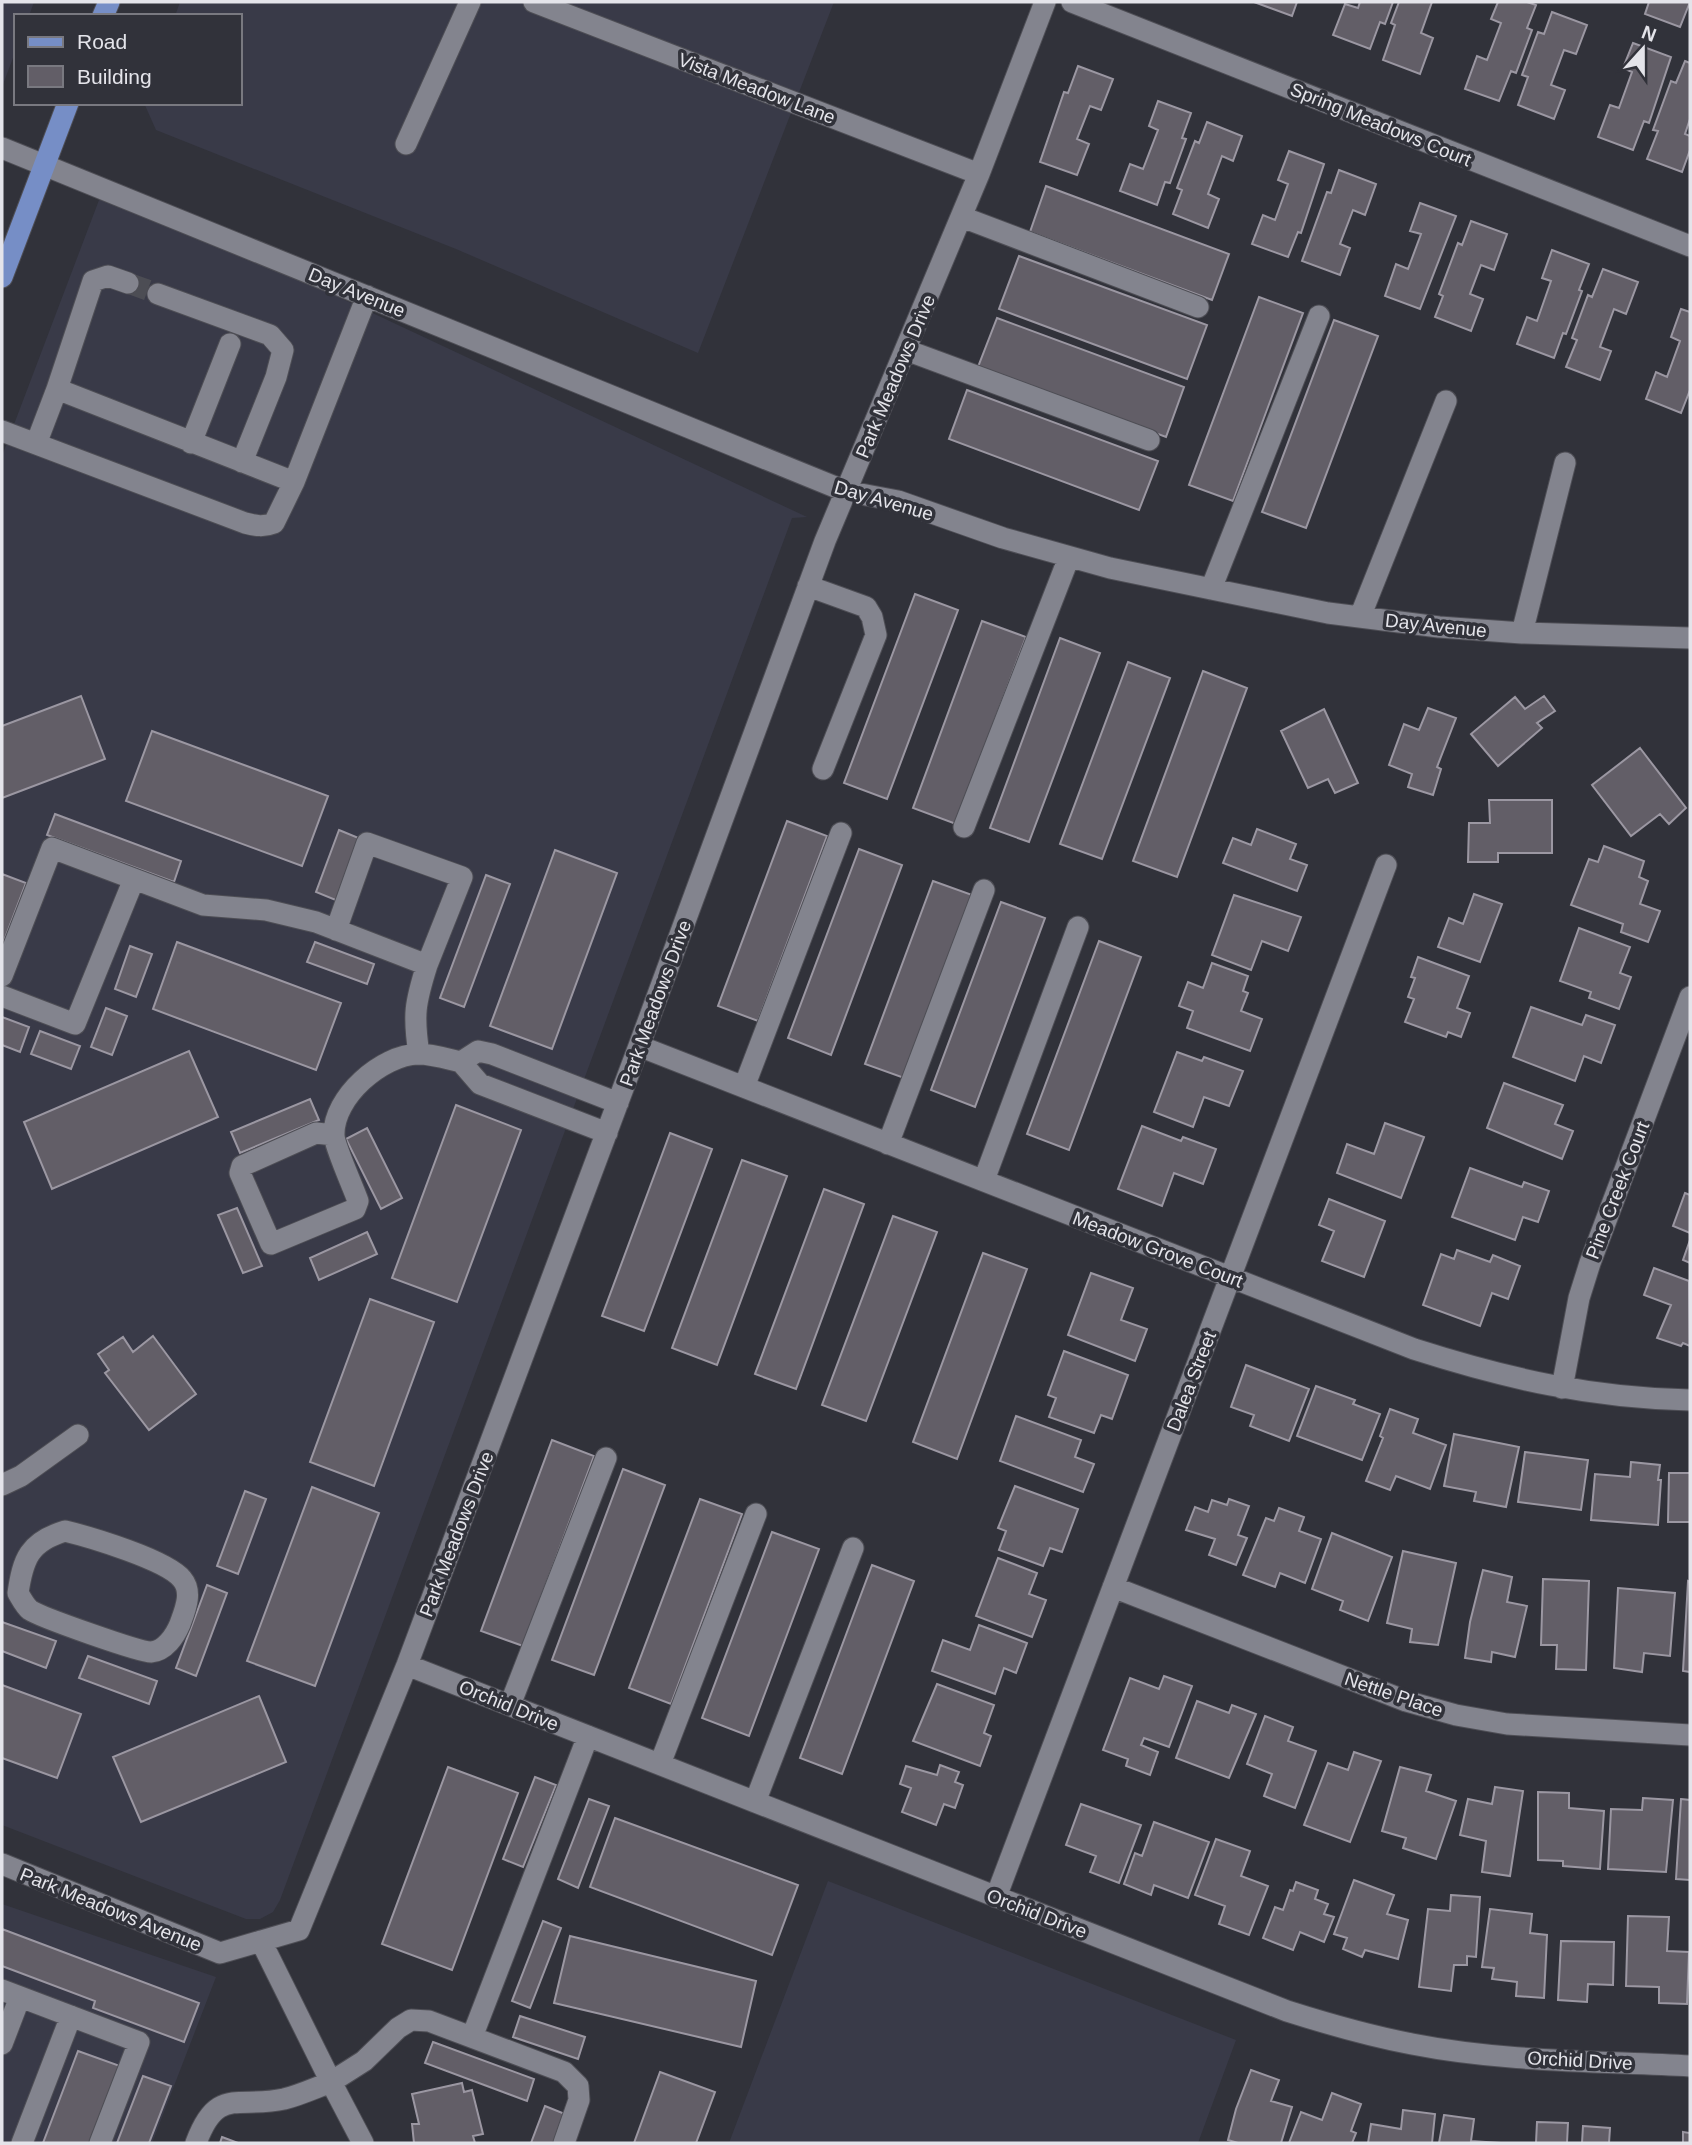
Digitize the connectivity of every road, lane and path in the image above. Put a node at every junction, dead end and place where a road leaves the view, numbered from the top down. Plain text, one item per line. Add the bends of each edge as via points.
1 (470, 2) edge
2 (534, 2) edge
3 (1045, 2) edge
4 (1072, 2) edge
5 (67, 105) edge
6 (406, 144) dead end
7 (2, 148) edge
8 (44, 163) junction
9 (979, 174) junction
10 (962, 216) junction
11 (1690, 246) edge
12 (2, 277) edge
13 (128, 283) tunnel mouth
14 (158, 294) tunnel mouth
15 (366, 296) junction
16 (1198, 307) dead end
17 (1320, 316) dead end
18 (230, 344) dead end
19 (906, 350) junction
20 (57, 389) junction
21 (1446, 401) dead end
22 (2, 431) edge
23 (1149, 440) dead end
24 (191, 443) junction
25 (36, 444) junction
26 (243, 462) junction
27 (1565, 463) dead end
28 (294, 482) junction
29 (845, 491) junction
30 (1069, 556) junction
31 (808, 586) junction
32 (1211, 589) junction
33 (1360, 617) junction
34 (1522, 633) junction
35 (1690, 638) edge
36 (823, 769) dead end
37 (964, 827) dead end
38 (841, 833) dead end
39 (1387, 865) dead end
40 (134, 879) junction
41 (984, 891) dead end
42 (1078, 927) dead end
43 (336, 930) junction
44 (427, 965) junction
45 (2, 976) edge
46 (2, 996) edge
47 (1690, 997) edge
48 (639, 1046) junction
49 (419, 1054) junction
50 (461, 1062) junction
51 (744, 1087) junction
52 (618, 1103) junction
53 (607, 1133) junction
54 (334, 1135) junction
55 (888, 1144) junction
56 (984, 1180) junction
57 (1231, 1277) junction
58 (1562, 1388) junction
59 (1690, 1400) edge
60 (78, 1435) dead end
61 (606, 1458) dead end
62 (2, 1485) edge
63 (756, 1514) dead end
64 (853, 1548) dead end
65 (2, 1557) edge
66 (22, 1564) junction
67 (1113, 1587) junction
68 (407, 1665) junction
69 (510, 1705) junction
70 (1690, 1735) edge
71 (588, 1737) junction
72 (660, 1764) junction
73 (755, 1802) junction
74 (2, 1864) edge
75 (996, 1897) junction
76 (261, 1941) junction
77 (219, 1953) joint
78 (11, 1993) edge
79 (71, 2016) junction
80 (472, 2037) junction
81 (2, 2044) edge
82 (1690, 2066) edge
83 (331, 2082) junction
84 (22, 2143) edge
85 (100, 2143) edge
86 (196, 2143) edge
87 (363, 2143) edge
88 (565, 2143) edge

1 - 6 street
2 - 9 street, Vista Meadow Lane
3 - 9 street, Park Meadows Drive
4 - 11 street, Spring Meadows Court
5 - 8 main road
7 - 8 street, Day Avenue
8 - 12 main road
8 - 15 street, Day Avenue
9 - 10 street, Park Meadows Drive
10 - 16 street
10 - 19 street, Park Meadows Drive
13 - 20 street via 108,276 93,281
14 - 26 street via 270,335 283,350
15 - 28 street
15 - 29 street, Day Avenue
17 - 32 street
18 - 24 street
19 - 23 street
19 - 29 street, Park Meadows Drive
20 - 24 street
20 - 25 street
21 - 33 street
22 - 25 street
24 - 26 street
25 - 28 street via 257,526 274,523
26 - 28 street
27 - 34 street
29 - 30 street, Day Avenue via 898,501
29 - 31 street, Park Meadows Drive
30 - 32 street, Day Avenue
30 - 37 street
31 - 36 street via 866,607 876,635
31 - 48 street, Park Meadows Drive
32 - 33 street, Day Avenue
33 - 34 street, Day Avenue
34 - 35 street, Day Avenue
38 - 51 street
39 - 57 street, Dalea Street
40 - 43 street via 203,905 266,911
40 - 45 street via 52,848
40 - 46 street via 75,1024
41 - 55 street
42 - 56 street
43 - 44 street
43 - 44 street via 368,843 462,877
44 - 49 street via 414,1020
47 - 58 street, Pine Creek Court via 1590,1263
48 - 51 street, Meadow Grove Court
48 - 52 street, Park Meadows Drive
49 - 50 street
49 - 54 street via 398,1057 352,1089
50 - 52 street via 478,1051 492,1054
50 - 53 street via 480,1084
51 - 55 street, Meadow Grove Court
52 - 53 street, Park Meadows Drive
53 - 68 street, Park Meadows Drive
54 - 54 street via 358,1202 355,1209 271,1244 240,1173 242,1166 316,1133
55 - 56 street, Meadow Grove Court
56 - 57 street, Meadow Grove Court
57 - 58 street, Meadow Grove Court via 1414,1349 1483,1371
57 - 67 street, Dalea Street
58 - 59 street, Meadow Grove Court
60 - 62 street
61 - 69 street
63 - 72 street
64 - 73 street
65 - 66 street
66 - 66 street via 48,1536 65,1531 171,1569 183,1580 188,1597 179,1627 165,1647 151,1652 129,1648 30,1610 18,1593
67 - 70 street, Nettle Place via 1406,1701 1456,1715 1507,1724
67 - 75 street, Dalea Street
68 - 69 street, Orchid Drive
68 - 76 street, Park Meadows Drive via 299,1930
69 - 71 street, Orchid Drive
71 - 72 street, Orchid Drive
71 - 80 street
72 - 73 street, Orchid Drive
73 - 75 street, Orchid Drive
74 - 77 street, Park Meadows Avenue
75 - 82 street, Orchid Drive via 1287,2011 1343,2028 1485,2054
76 - 77 street, Park Meadows Drive
76 - 83 street
78 - 79 street
78 - 81 street
79 - 84 street
79 - 85 street via 139,2042
80 - 83 street via 429,2021 411,2020 364,2062
80 - 88 street via 564,2072 578,2086 579,2100
83 - 86 street via 283,2099 223,2105 203,2124
83 - 87 street

